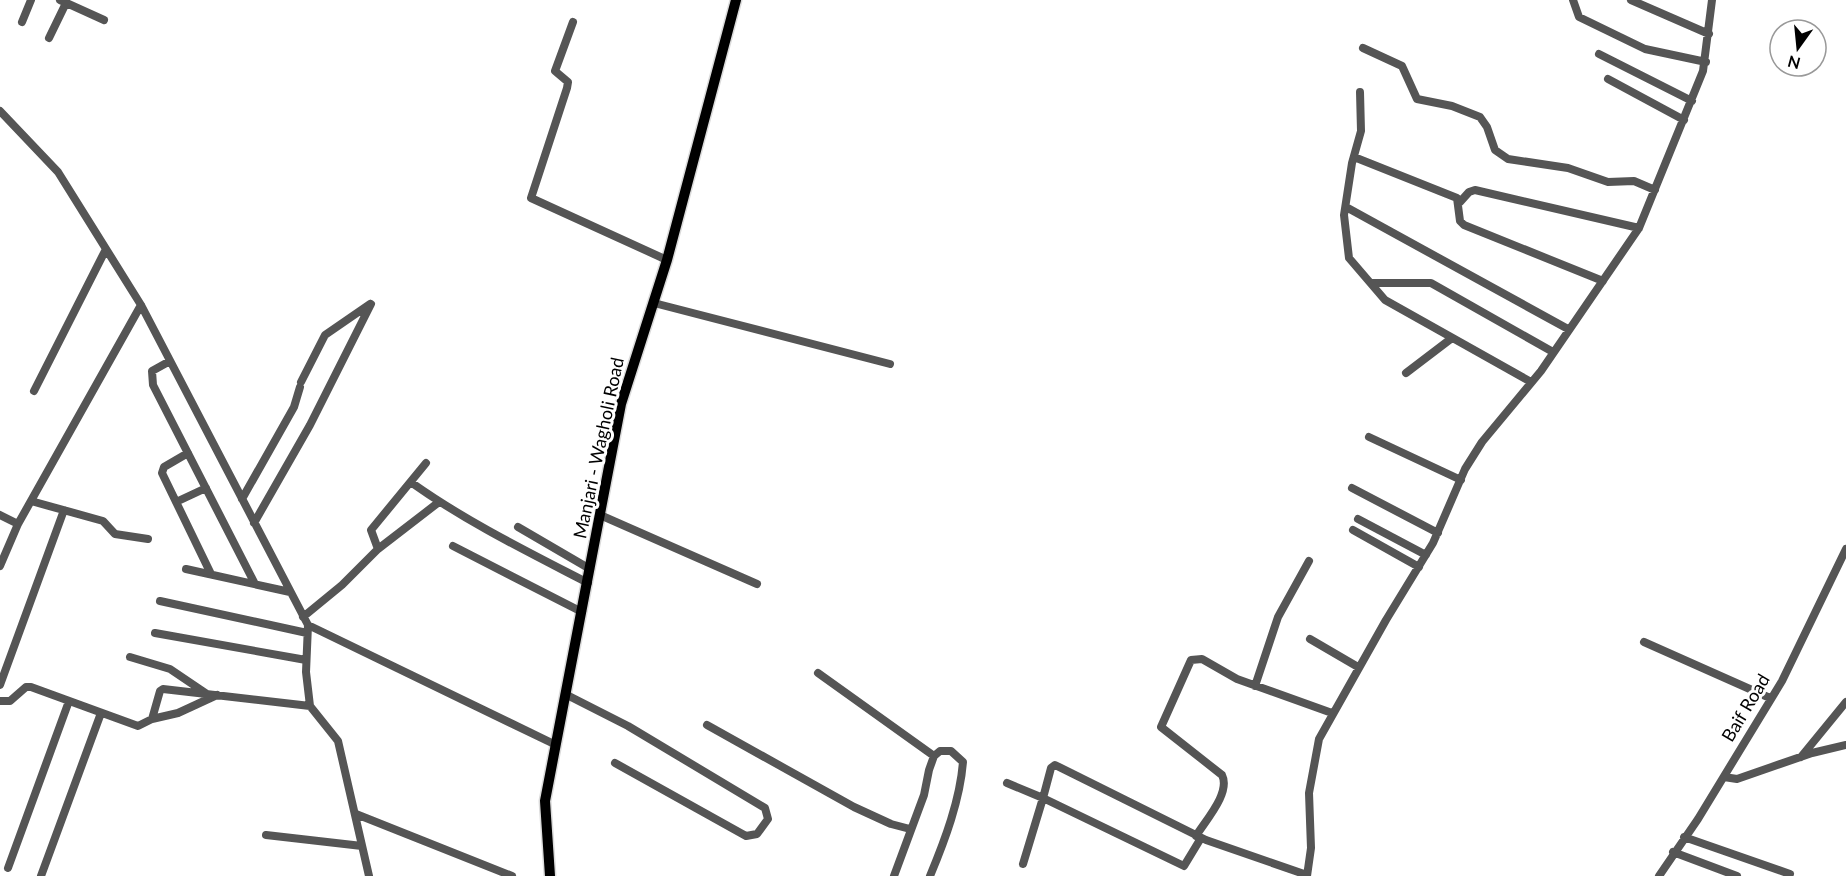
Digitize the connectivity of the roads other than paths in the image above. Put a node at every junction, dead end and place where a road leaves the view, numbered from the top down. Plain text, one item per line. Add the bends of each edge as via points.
1 (31, 0) edge
2 (736, 0) edge
3 (1573, 0) edge
4 (1631, 0) edge
5 (1712, 0) edge
6 (63, 2) edge
7 (104, 20) dead end
8 (22, 22) dead end
9 (573, 22) dead end
10 (1709, 34) junction
11 (49, 38) dead end
12 (1363, 48) dead end
13 (1599, 54) dead end
14 (1706, 62) junction
15 (1608, 79) dead end
16 (1360, 92) dead end
17 (1692, 101) junction
18 (2, 114) edge
19 (1684, 120) junction
20 (0, 125) edge
21 (1354, 157) junction
22 (1655, 190) junction
23 (1460, 202) junction
24 (1346, 207) junction
25 (1639, 228) junction
26 (105, 251) junction
27 (667, 260) junction
28 (1603, 281) junction
29 (1372, 283) junction
30 (654, 303) junction
31 (141, 304) junction
32 (1568, 329) junction
33 (1452, 338) junction
34 (1552, 352) junction
35 (171, 361) junction
36 (890, 364) dead end
37 (1406, 373) dead end
38 (1531, 382) junction
39 (34, 391) dead end
40 (1369, 437) dead end
41 (188, 453) junction
42 (426, 463) dead end
43 (1461, 480) junction
44 (412, 483) junction
45 (206, 488) junction
46 (1352, 488) dead end
47 (242, 499) junction
48 (31, 501) junction
49 (176, 502) junction
50 (439, 502) junction
51 (64, 510) junction
52 (0, 515) edge
53 (600, 515) junction
54 (1358, 519) dead end
55 (254, 523) junction
56 (18, 524) junction
57 (518, 527) dead end
58 (1353, 531) dead end
59 (1438, 533) junction
60 (148, 540) dead end
61 (453, 546) dead end
62 (378, 549) junction
63 (1846, 549) edge
64 (2, 554) edge
65 (1426, 555) junction
66 (1309, 561) dead end
67 (1843, 562) edge
68 (0, 566) edge
69 (1419, 567) junction
70 (186, 569) dead end
71 (590, 569) junction
72 (211, 574) junction
73 (588, 583) junction
74 (255, 584) junction
75 (757, 584) dead end
76 (290, 592) junction
77 (160, 602) dead end
78 (582, 612) junction
79 (303, 617) junction
80 (308, 629) junction
81 (155, 633) dead end
82 (1310, 639) dead end
83 (1644, 642) dead end
84 (129, 657) dead end
85 (306, 660) junction
86 (1359, 668) junction
87 (818, 673) dead end
88 (0, 685) edge
89 (1255, 686) junction
90 (207, 694) junction
91 (565, 694) junction
92 (217, 695) junction
93 (1770, 698) junction
94 (0, 700) edge
95 (69, 701) junction
96 (1846, 702) edge
97 (310, 706) junction
98 (101, 713) junction
99 (1332, 713) junction
100 (152, 719) junction
101 (707, 725) dead end
102 (554, 744) junction
103 (1846, 745) edge
104 (934, 756) junction
105 (1800, 757) junction
106 (615, 763) dead end
107 (1724, 777) junction
108 (1007, 783) dead end
109 (1043, 798) junction
110 (356, 814) junction
111 (910, 830) junction
112 (266, 835) dead end
113 (1199, 837) junction
114 (1684, 837) junction
115 (362, 846) junction
116 (1673, 852) junction
117 (1023, 864) dead end
118 (1707, 865) junction
119 (1184, 866) junction
120 (8, 868) dead end
121 (1790, 874) dead end
122 (1307, 875) edge
123 (1732, 875) edge
124 (41, 876) edge
125 (369, 876) edge
126 (497, 876) edge
127 (504, 876) edge
128 (512, 876) edge
129 (550, 876) edge
130 (894, 876) edge
131 (930, 876) edge
132 (1179, 876) edge
133 (1659, 876) edge
134 (1704, 876) edge

1 - 8 street
2 - 27 main road, Manjari - Wagholi Road
3 - 14 street via 1579,17 1645,49
4 - 10 street
5 - 10 street
6 - 7 street
6 - 11 street
9 - 27 street via 555,71 568,85 531,198
10 - 14 street
12 - 22 street via 1402,66 1417,99 1480,117 1496,150 1508,159 1568,168 1608,182 1634,181
13 - 17 street
14 - 17 street
15 - 19 street
16 - 21 street via 1361,131
17 - 19 street
18 - 20 street
18 - 26 street via 58,172
19 - 22 street
21 - 23 street via 1454,196
21 - 24 street
22 - 25 street
23 - 25 street via 1474,190
23 - 28 street via 1460,221 1464,225
24 - 29 street via 1349,258
24 - 32 street
25 - 28 street
26 - 31 street
26 - 39 street
27 - 30 main road, Manjari - Wagholi Road
28 - 32 street
29 - 33 street via 1385,300
29 - 34 street via 1431,283
30 - 36 street
30 - 53 main road, Manjari - Wagholi Road via 621,404
31 - 35 street
31 - 48 street
32 - 34 street
33 - 37 street
33 - 38 street
34 - 38 street
35 - 41 street via 152,371 151,380
35 - 47 street
38 - 43 street via 1482,442
40 - 43 street
41 - 45 street
41 - 49 street via 162,470
42 - 44 street
43 - 59 street
44 - 50 street
44 - 62 street via 371,530
45 - 49 street
45 - 74 street
46 - 59 street
47 - 55 street
47 - 55 street via 294,406 325,335 370,304 310,425
48 - 51 street
48 - 56 street
49 - 72 street
50 - 62 street
50 - 73 street
51 - 60 street via 107,522 115,534
51 - 88 street
52 - 56 street
53 - 71 main road, Manjari - Wagholi Road
53 - 75 street
54 - 65 street
55 - 76 street
56 - 64 street
57 - 71 street
58 - 69 street
59 - 65 street
61 - 78 street
62 - 79 street
63 - 67 street, Baif Road
64 - 68 street
65 - 69 street
66 - 89 street via 1278,617
67 - 93 street, Baif Road
69 - 86 street
70 - 72 street
71 - 73 main road, Manjari - Wagholi Road
72 - 74 street
73 - 78 main road, Manjari - Wagholi Road
74 - 76 street
76 - 79 street
77 - 80 street
78 - 91 main road, Manjari - Wagholi Road
79 - 80 street
80 - 85 street
80 - 102 street
81 - 85 street
82 - 86 street
83 - 93 street
84 - 90 street via 170,669
85 - 97 street
86 - 99 street
87 - 104 street
89 - 99 street
89 - 113 street via 1202,659 1194,659 1162,721 1161,730 1225,781
90 - 92 street
90 - 100 street via 162,689
91 - 102 main road, Manjari - Wagholi Road
91 - 106 street via 628,726 765,808 768,819 757,834 746,836
92 - 97 street
92 - 100 street via 178,713
93 - 107 street, Baif Road
94 - 95 street via 10,701 28,687
95 - 98 street
95 - 120 street
96 - 105 street
97 - 110 street via 338,741
98 - 100 street via 138,726
98 - 124 street
99 - 122 street via 1319,739 1309,793 1311,848
101 - 111 street via 854,807
102 - 129 main road, Manjari - Wagholi Road via 545,801
103 - 105 street
104 - 111 street
104 - 131 street via 940,751 951,751 963,762 946,836
105 - 107 street via 1737,779
107 - 114 street, Baif Road
108 - 109 street
109 - 113 street via 1055,765
109 - 117 street
109 - 119 street
110 - 115 street
110 - 128 street
111 - 130 street
112 - 115 street
113 - 119 street
113 - 122 street
114 - 116 street, Baif Road
114 - 121 street
115 - 125 street
116 - 118 street
116 - 133 street, Baif Road
118 - 123 street
118 - 134 street
119 - 132 street
126 - 127 street

